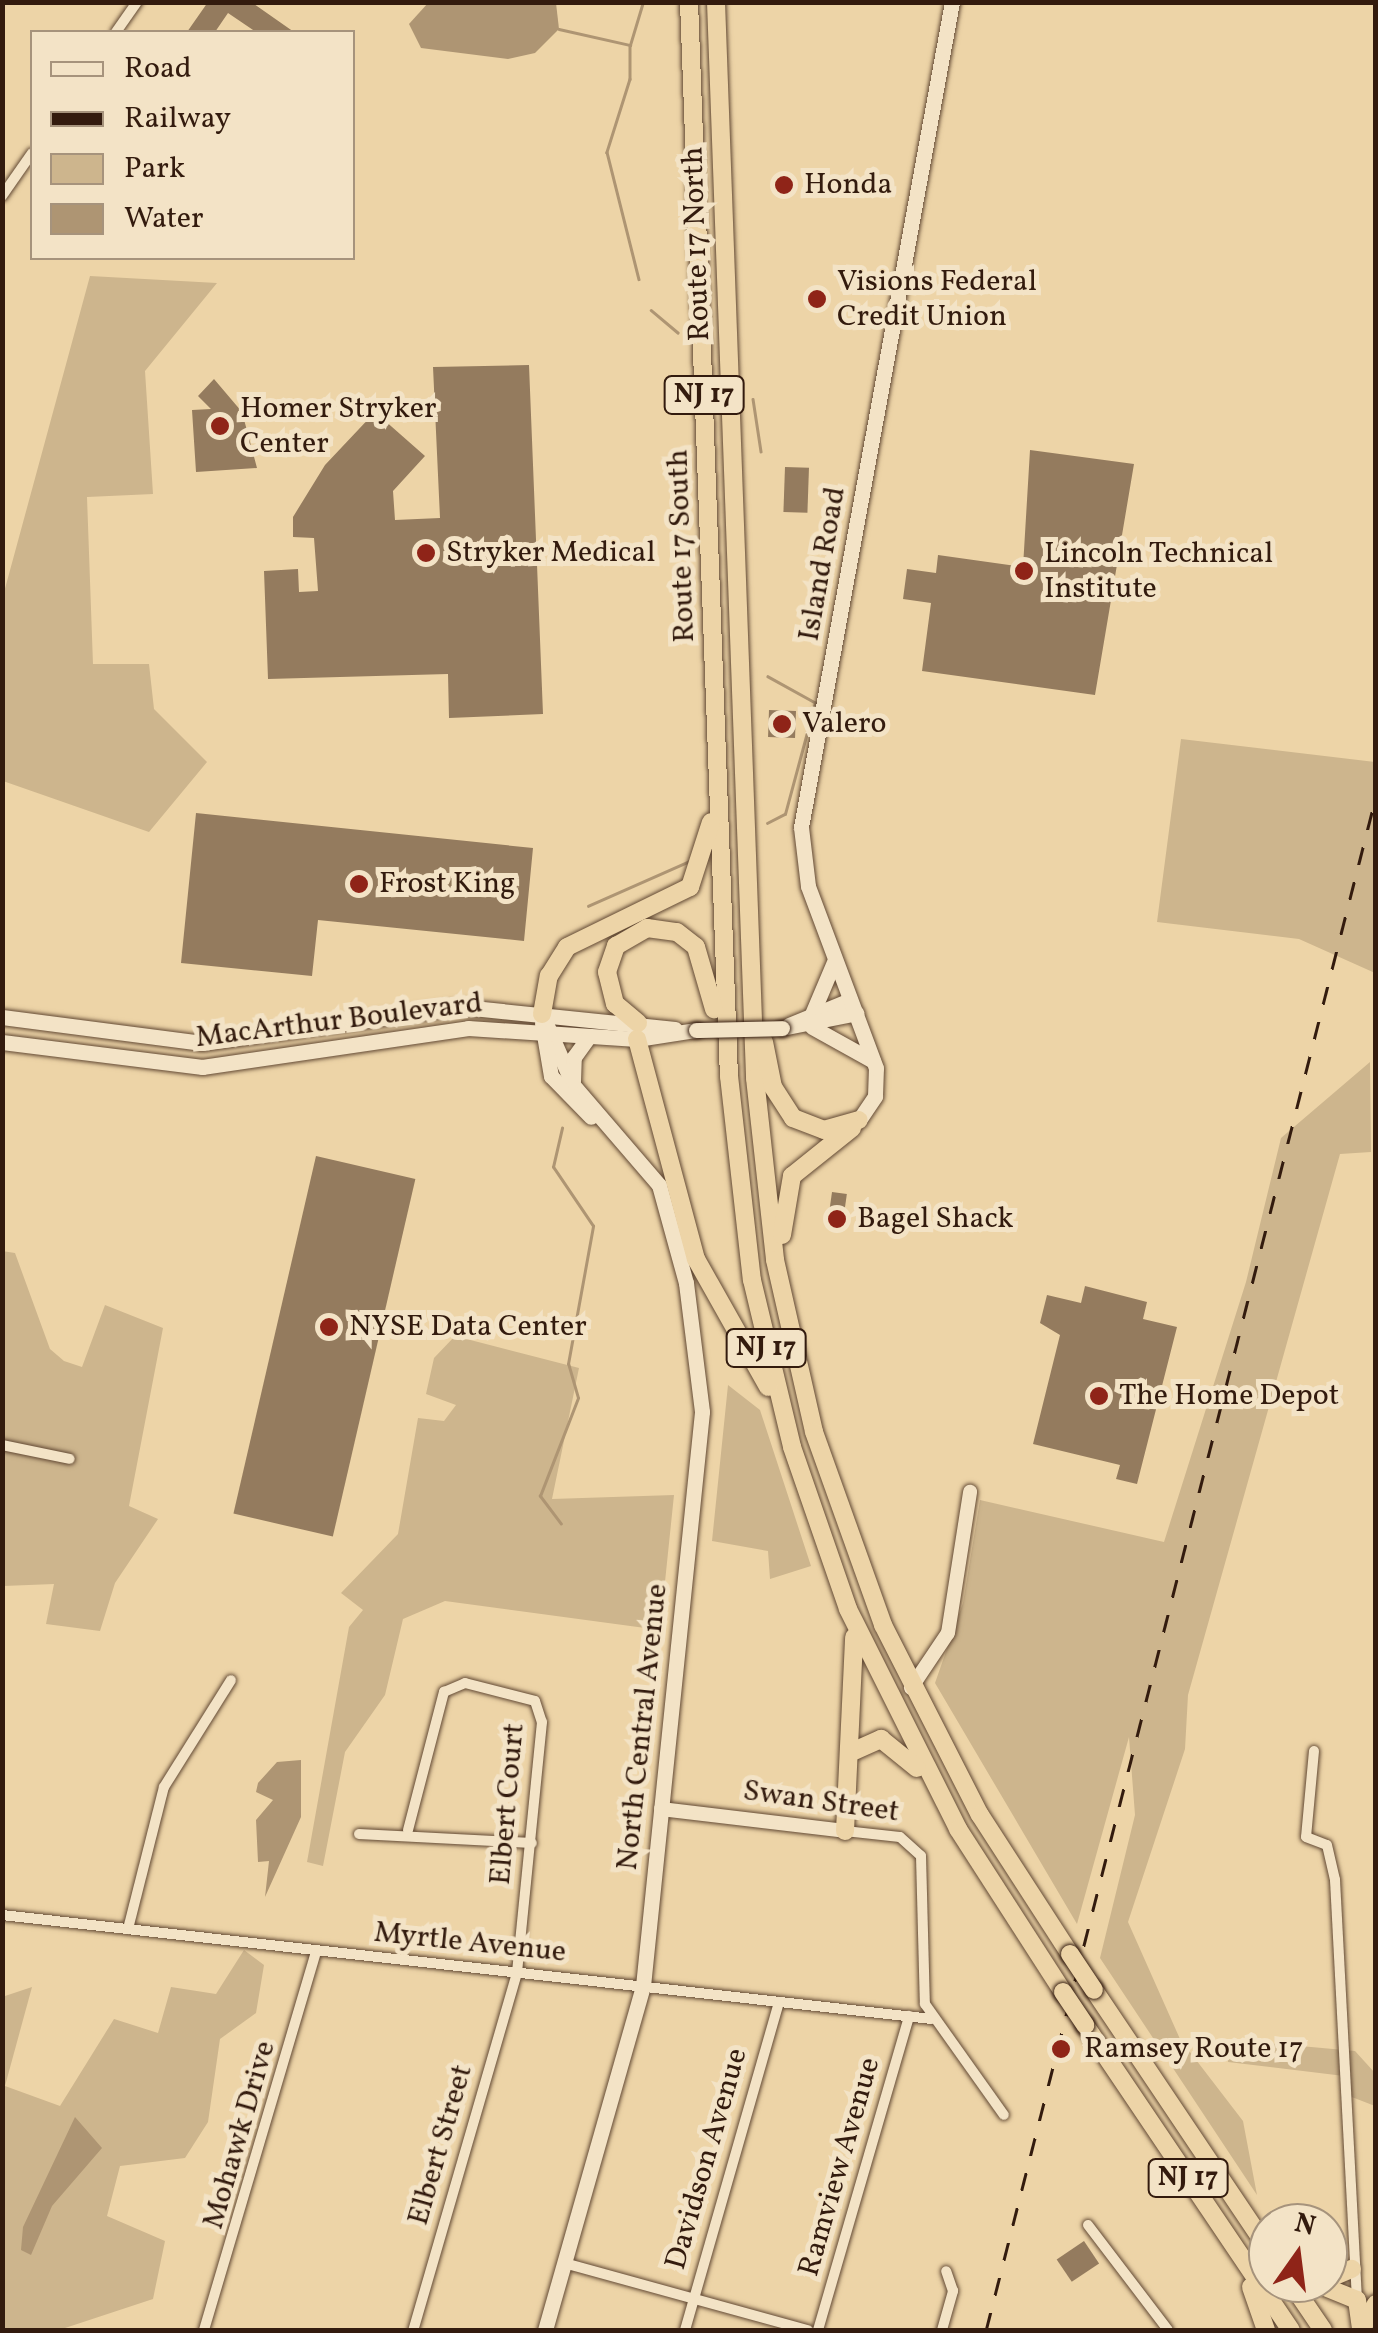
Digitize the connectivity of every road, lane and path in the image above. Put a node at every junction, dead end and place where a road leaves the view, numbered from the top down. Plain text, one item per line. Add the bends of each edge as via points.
1 (137, 2) edge
2 (689, 2) edge
3 (716, 2) edge
4 (952, 2) edge
5 (117, 30) edge
6 (30, 156) edge
7 (2, 196) edge
8 (717, 788) junction
9 (748, 925) junction
10 (834, 958) junction
11 (854, 1006) junction
12 (2, 1017) edge
13 (810, 1022) junction
14 (545, 1027) junction
15 (637, 1031) junction
16 (589, 1036) junction
17 (2, 1042) edge
18 (875, 1062) junction
19 (728, 1076) junction
20 (573, 1085) junction
21 (859, 1120) junction
22 (620, 1135) junction
23 (776, 1266) junction
24 (782, 1413) junction
25 (2, 1445) edge
26 (70, 1459) dead end
27 (970, 1492) dead end
28 (848, 1610) junction
29 (231, 1680) dead end
30 (912, 1688) junction
31 (854, 1751) junction
32 (1314, 1751) dead end
33 (934, 1786) junction
34 (661, 1809) junction
35 (408, 1830) junction
36 (845, 1831) junction
37 (359, 1834) dead end
38 (532, 1843) junction
39 (2, 1915) edge
40 (128, 1930) junction
41 (316, 1951) junction
42 (517, 1973) junction
43 (642, 1986) junction
44 (779, 2002) junction
45 (909, 2016) junction
46 (932, 2019) junction
47 (1004, 2115) dead end
48 (1207, 2158) junction
49 (1206, 2203) junction
50 (1248, 2206) edge
51 (1248, 2218) edge
52 (1088, 2225) dead end
53 (564, 2263) junction
54 (1352, 2269) junction
55 (946, 2271) dead end
56 (1348, 2271) edge
57 (693, 2298) junction
58 (1369, 2300) edge
59 (1305, 2303) edge
60 (204, 2330) edge
61 (413, 2330) edge
62 (545, 2330) edge
63 (685, 2330) edge
64 (808, 2330) edge
65 (818, 2330) edge
66 (942, 2330) edge
67 (1168, 2330) edge
68 (1266, 2330) edge
69 (1292, 2330) edge
70 (1323, 2330) edge
71 (1361, 2330) edge

1 - 5 street
2 - 8 highway, Route 17 South / NJ 17
3 - 9 highway, Route 17 North / NJ 17
4 - 10 main road, Island Road via 802,814 805,876
6 - 7 street
8 - 14 highway via 690,886 567,947 549,976
8 - 19 highway, NJ 17
9 - 21 highway via 766,1064 782,1106 817,1130
9 - 23 highway, NJ 17
10 - 11 main road, Island Road
10 - 13 main road
11 - 13 main road, MacArthur Boulevard
11 - 18 main road, Island Road
12 - 14 main road, MacArthur Boulevard via 202,1043 448,1008
13 - 15 main road, MacArthur Boulevard, bridge
13 - 18 main road
14 - 15 main road, MacArthur Boulevard
14 - 16 main road, MacArthur Boulevard
14 - 17 main road, MacArthur Boulevard via 457,1028 202,1066
14 - 20 main road, North Central Avenue
14 - 22 main road, North Central Avenue via 560,1090
15 - 16 main road, MacArthur Boulevard
15 - 19 highway via 609,992 610,958 640,929 676,932 708,968
15 - 24 highway via 696,1259
16 - 20 main road via 574,1057
18 - 21 main road via 875,1096
19 - 24 highway, NJ 17 via 746,1246
20 - 22 main road, North Central Avenue
21 - 23 highway via 792,1176 780,1208 786,1257
22 - 34 main road, North Central Avenue via 666,1202 701,1386
23 - 30 highway, NJ 17 via 829,1480
24 - 28 highway, NJ 17
25 - 26 street
27 - 30 street via 948,1633
28 - 31 highway via 858,1679
28 - 33 highway, NJ 17
29 - 40 street via 164,1788
30 - 48 highway, NJ 17, bridge via 1070,1954
31 - 33 highway via 880,1739
31 - 36 highway
32 - 54 street via 1306,1838 1327,1845 1336,1880
33 - 49 highway, NJ 17, bridge via 1062,1992
34 - 36 street, Swan Street
34 - 43 main road, North Central Avenue
35 - 37 street
35 - 38 street
35 - 38 street, Elbert Court via 434,1707 465,1683 521,1692 540,1708
36 - 46 street, Swan Street via 900,1838 920,1856 918,1972
38 - 42 street, Elbert Court
39 - 40 street, Myrtle Avenue
40 - 41 street, Myrtle Avenue
41 - 42 street, Myrtle Avenue
41 - 60 street, Mohawk Drive
42 - 43 street, Myrtle Avenue
42 - 61 street, Elbert Street
43 - 44 street, Myrtle Avenue
43 - 53 main road, North Central Avenue
44 - 45 street, Myrtle Avenue
44 - 57 street, Davidson Avenue
45 - 46 street, Myrtle Avenue
45 - 65 street, Ramview Avenue
46 - 47 street
48 - 50 highway
48 - 51 highway, NJ 17
49 - 68 highway
49 - 69 highway, NJ 17
52 - 67 street
53 - 57 street
53 - 62 main road, North Central Avenue
54 - 56 highway
54 - 58 street
55 - 66 street via 953,2291
57 - 63 street, Davidson Avenue
57 - 64 street
58 - 71 highway
59 - 70 highway

